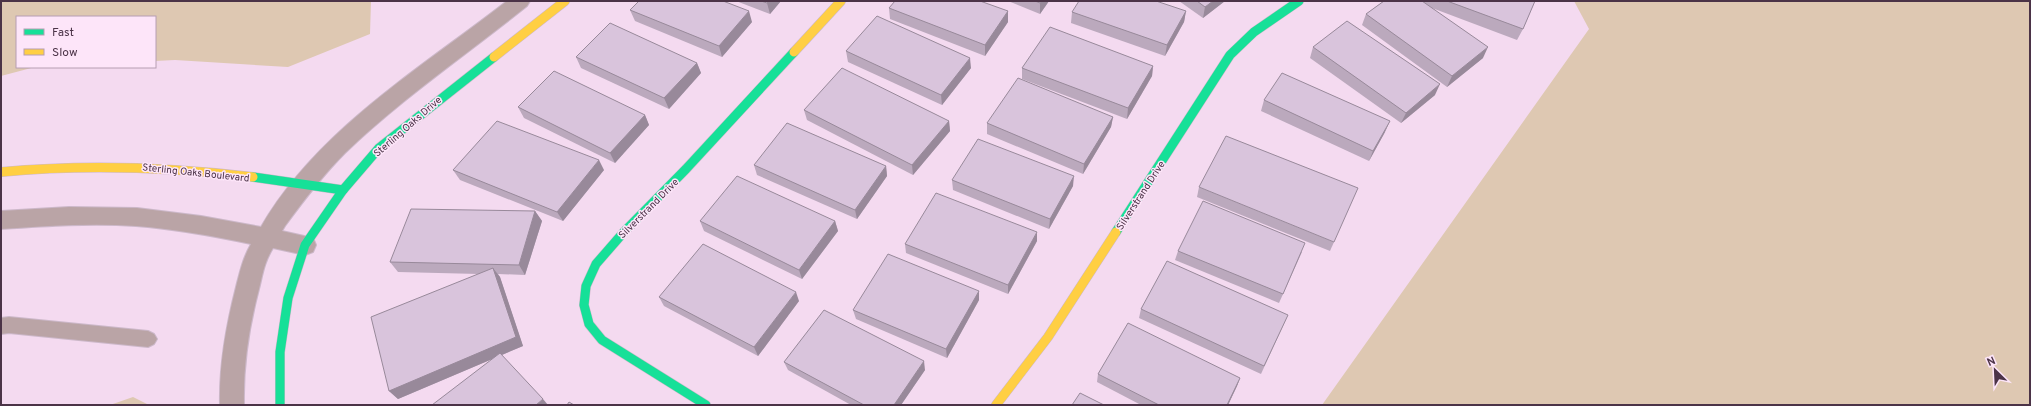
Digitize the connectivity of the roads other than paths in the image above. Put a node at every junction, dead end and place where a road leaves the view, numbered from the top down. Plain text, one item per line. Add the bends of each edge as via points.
1 (520, 1) edge
2 (565, 1) edge
3 (841, 1) edge
4 (1299, 1) edge
5 (1, 172) edge
6 (303, 184) junction
7 (343, 190) junction
8 (1, 220) edge
9 (267, 237) junction
10 (305, 245) junction
11 (1, 326) edge
12 (148, 339) dead end
13 (232, 405) edge
14 (280, 405) edge
15 (706, 405) edge
16 (996, 405) edge

1 - 6 street via 366,121
2 - 7 street, Sterling Oaks Drive via 379,148
3 - 15 street, Silverstrand Drive via 686,169 623,232 596,264 586,286 584,306 589,324 602,340
4 - 16 street, Silverstrand Drive via 1254,32 1230,55 1048,337
5 - 6 street, Sterling Oaks Boulevard via 34,167 152,165
6 - 7 street, Sterling Oaks Boulevard
6 - 9 street
7 - 10 street, Sterling Oaks Drive
8 - 9 street via 46,216 137,217 216,227
9 - 10 street
9 - 13 street via 254,261 245,295 231,379
10 - 14 street, Sterling Oaks Drive via 288,298 280,352
11 - 12 lane via 9,324

